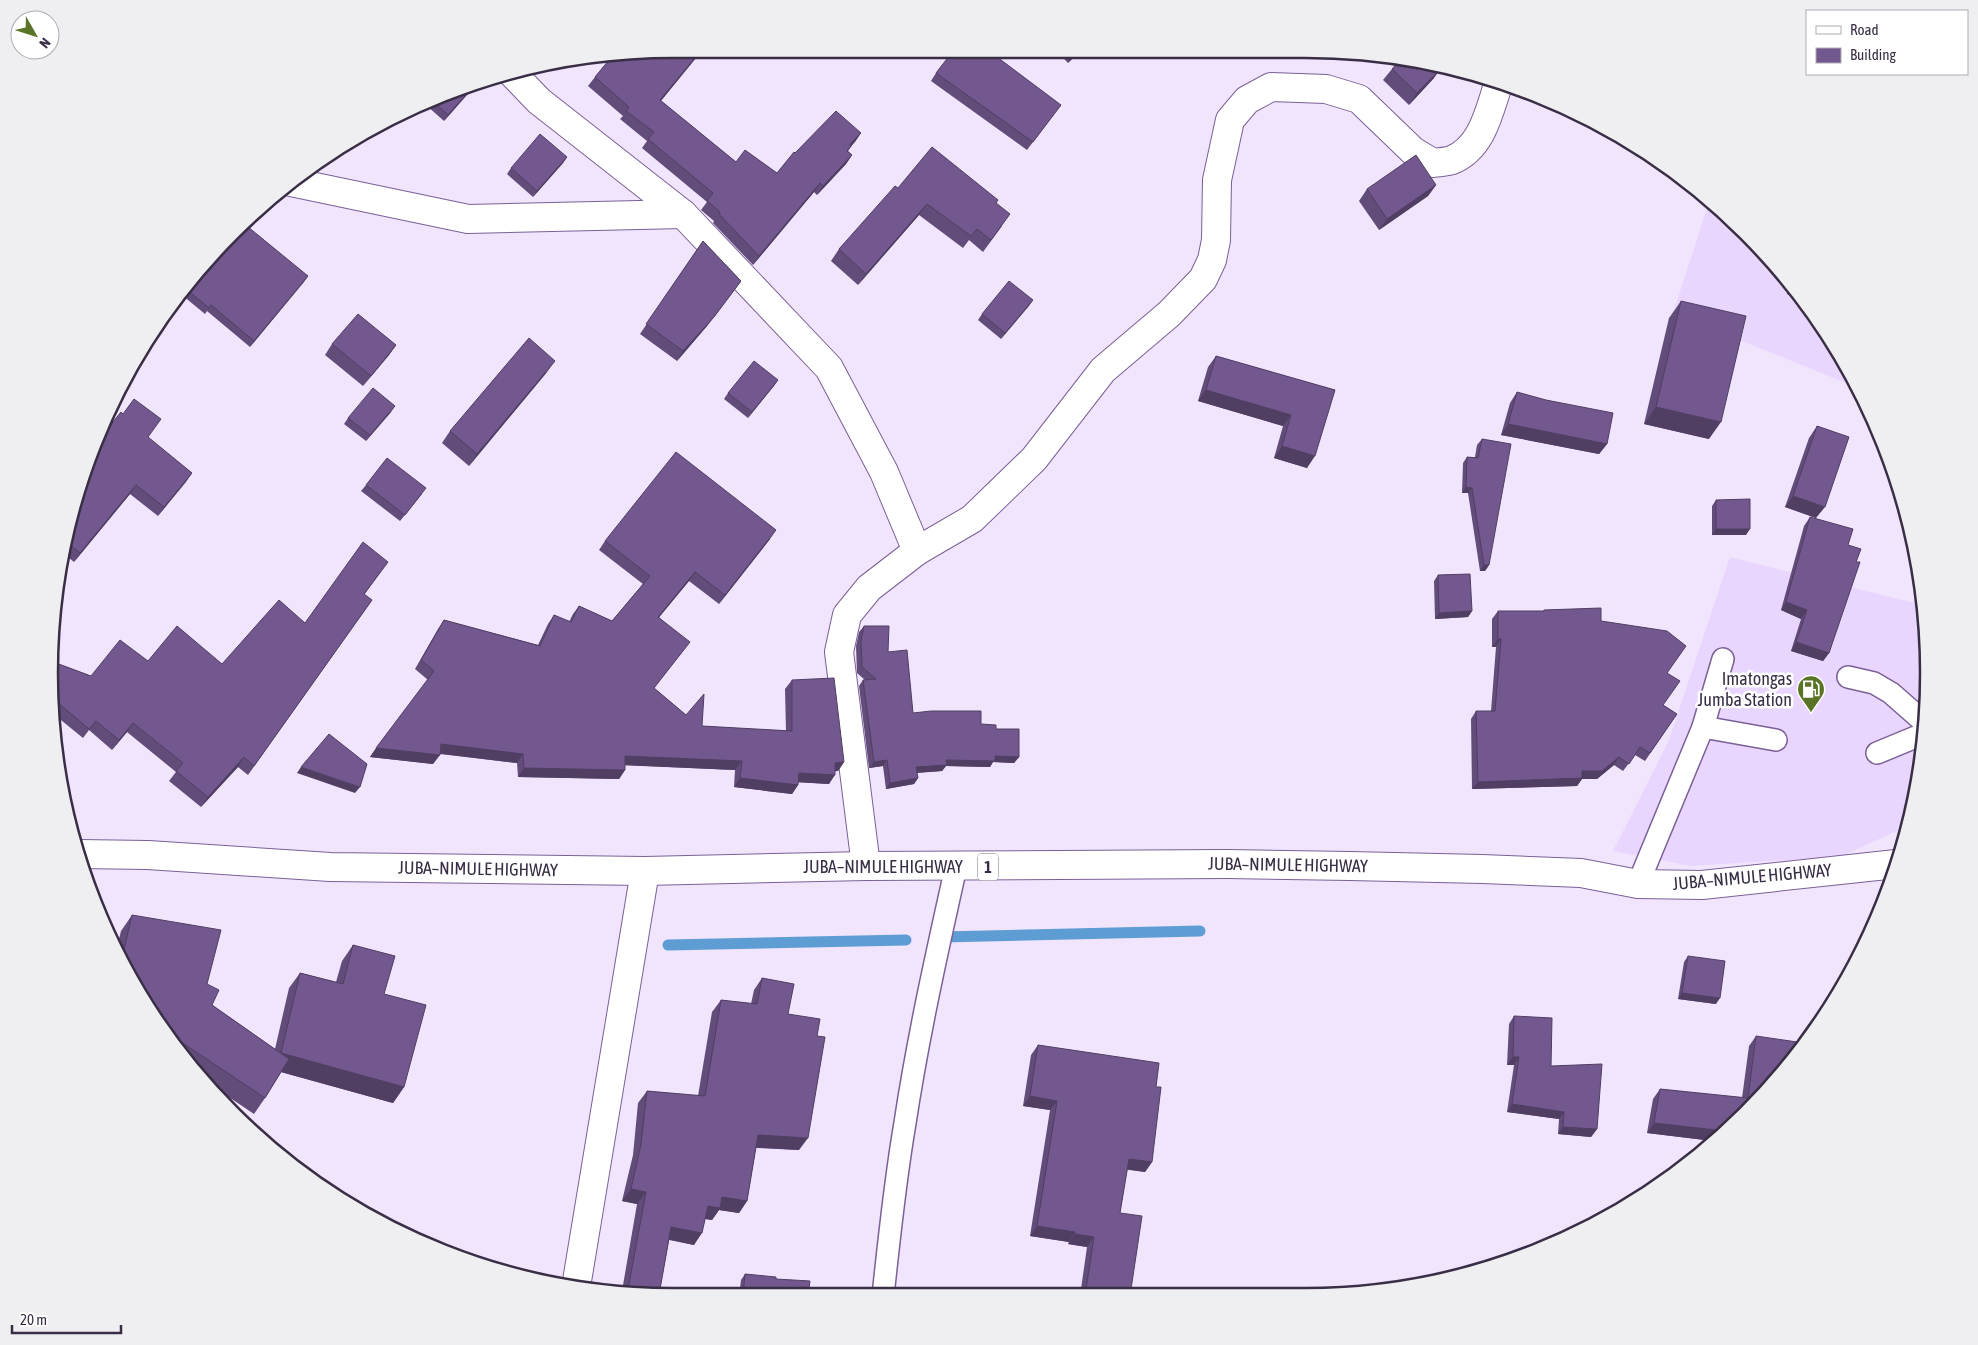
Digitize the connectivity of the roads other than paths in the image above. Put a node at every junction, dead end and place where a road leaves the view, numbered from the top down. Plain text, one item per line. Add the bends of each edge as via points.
1 (517, 77) edge
2 (1497, 88) edge
3 (300, 184) edge
4 (683, 214) junction
5 (918, 551) junction
6 (1722, 659) dead end
7 (1848, 677) dead end
8 (1919, 717) edge
9 (1703, 727) junction
10 (1917, 737) edge
11 (1776, 740) dead end
12 (1877, 753) dead end
13 (85, 854) edge
14 (1890, 865) edge
15 (866, 866) junction
16 (956, 867) junction
17 (645, 872) junction
18 (1638, 884) junction
19 (577, 1280) edge
20 (884, 1288) edge

1 - 4 street via 539,101
2 - 5 street via 1485,126 1472,146 1452,160 1433,163 1413,151 1359,99 1326,89 1271,87 1246,100 1230,120 1217,180 1216,240 1212,260 1203,279 1169,314 1103,370 1034,459 972,519
3 - 4 street via 468,218
4 - 5 street via 829,368 884,472
5 - 15 street via 869,588 847,615 839,652
6 - 9 lane
7 - 8 lane via 1874,683
9 - 11 lane
9 - 18 lane
10 - 12 lane
13 - 17 street, JUBA–NIMULE HIGHWAY / 1 via 148,854 330,867
14 - 18 street, JUBA–NIMULE HIGHWAY / 1 via 1702,885
15 - 16 street, JUBA–NIMULE HIGHWAY / 1
15 - 17 street, JUBA–NIMULE HIGHWAY / 1
16 - 18 street, JUBA–NIMULE HIGHWAY / 1 via 1226,864 1473,869 1581,873
16 - 20 lane via 931,978 905,1123
17 - 19 street

